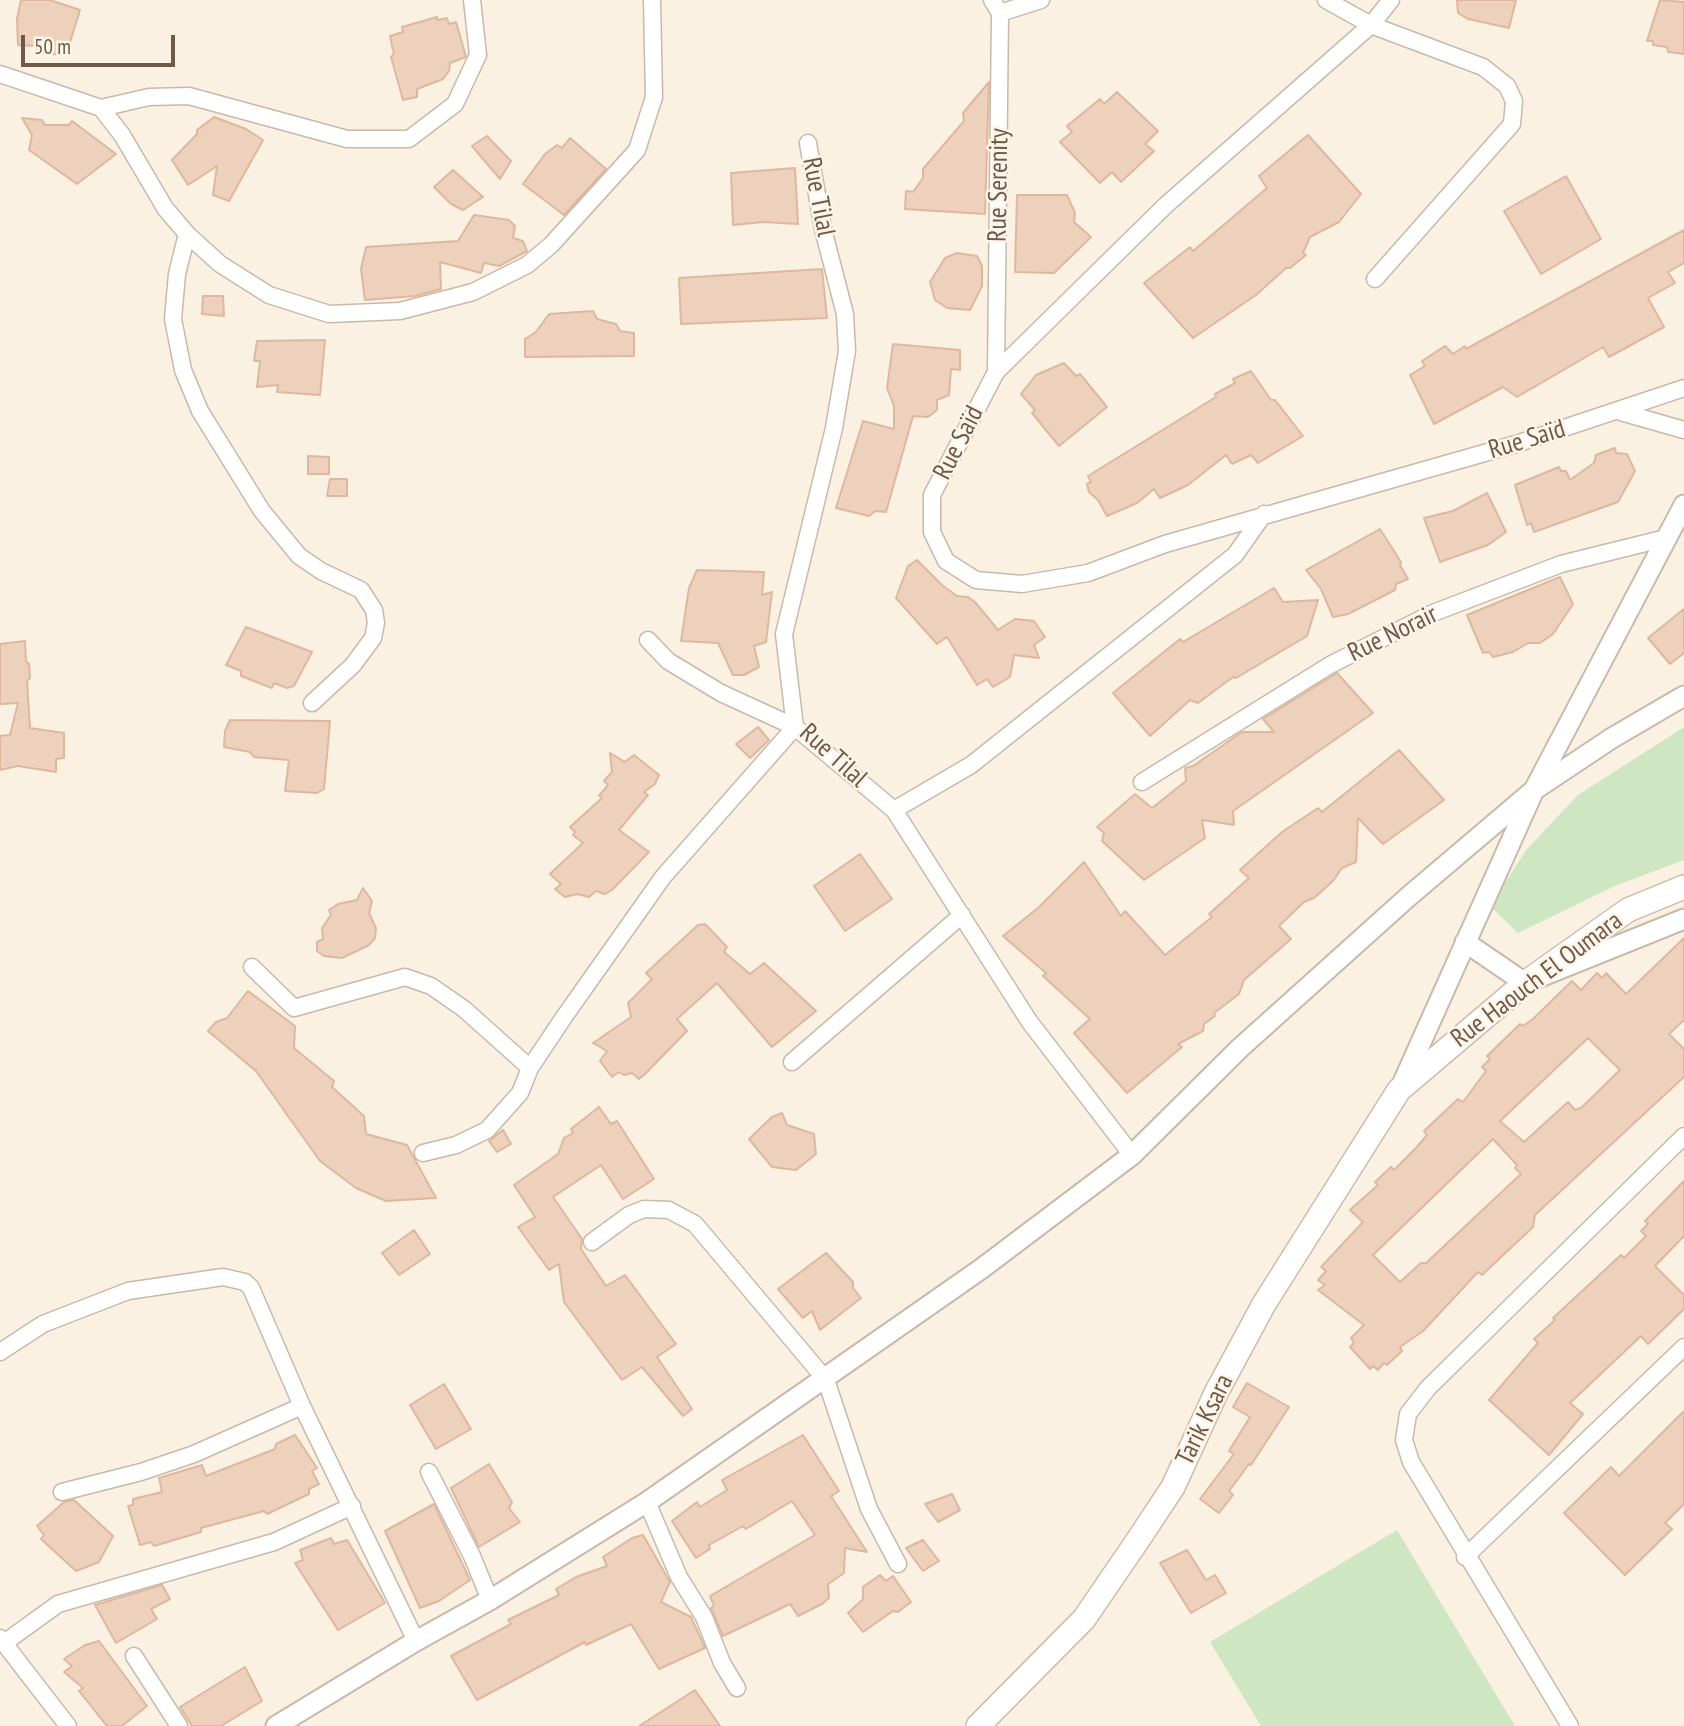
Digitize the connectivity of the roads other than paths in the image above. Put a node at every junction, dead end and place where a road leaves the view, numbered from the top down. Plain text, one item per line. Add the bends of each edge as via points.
1 (472, 0) edge
2 (652, 0) edge
3 (1041, 0) edge
4 (1326, 0) edge
5 (1391, 0) edge
6 (996, 6) edge
7 (1371, 25) junction
8 (0, 74) edge
9 (101, 108) junction
10 (808, 142) dead end
11 (187, 234) junction
12 (1375, 278) dead end
13 (996, 372) junction
14 (1684, 388) edge
15 (1621, 412) junction
16 (1684, 430) edge
17 (1684, 505) edge
18 (1265, 514) junction
19 (1666, 538) junction
20 (648, 640) dead end
21 (1684, 696) edge
22 (313, 703) dead end
23 (795, 727) junction
24 (1142, 782) dead end
25 (1534, 790) junction
26 (894, 810) junction
27 (1684, 887) edge
28 (962, 915) junction
29 (1684, 919) edge
30 (1465, 942) junction
31 (253, 967) dead end
32 (1525, 983) junction
33 (792, 1062) dead end
34 (530, 1068) junction
35 (1399, 1090) junction
36 (1684, 1136) edge
37 (423, 1153) dead end
38 (1132, 1155) junction
39 (592, 1242) dead end
40 (1684, 1347) edge
41 (0, 1352) edge
42 (826, 1380) junction
43 (302, 1406) junction
44 (429, 1472) dead end
45 (62, 1492) dead end
46 (647, 1503) junction
47 (352, 1506) junction
48 (1465, 1557) junction
49 (898, 1564) dead end
50 (490, 1600) junction
51 (2, 1640) edge
52 (416, 1640) junction
53 (134, 1656) dead end
54 (737, 1688) dead end
55 (68, 1726) edge
56 (179, 1726) edge
57 (276, 1726) edge
58 (978, 1726) edge
59 (1570, 1726) edge

1 - 9 street via 478,55 455,104 410,139 347,139 189,96 149,97
2 - 11 street via 654,97 637,150 551,245 473,292 400,311 329,314 269,295 220,264
3 - 6 street
4 - 7 street
5 - 7 street, Rue Saïd
6 - 13 street, Rue Serenity
7 - 12 street via 1483,67 1507,86 1514,101 1512,124
7 - 13 street, Rue Saïd via 1166,205
8 - 9 street
9 - 11 street via 165,208
10 - 23 street, Rue Tilal via 823,229 845,314 847,351 834,428 784,634
11 - 22 street via 173,319 183,370 200,411 262,511 299,556 361,590 374,610 373,638 353,665
13 - 18 street, Rue Saïd via 932,495 932,532 946,561 976,580 1022,584 1088,573
14 - 15 street, Rue Saïd
15 - 16 street
15 - 18 street, Rue Saïd
17 - 19 street
18 - 26 street via 1235,555 971,765
19 - 24 street, Rue Norair via 1561,565 1433,613 1331,665
19 - 25 street
20 - 23 street via 668,661 721,693
21 - 25 street
23 - 26 street, Rue Tilal
23 - 34 street via 663,877
25 - 30 street
25 - 38 street via 1250,1039
26 - 28 street, Rue Tilal
27 - 32 main road, Rue Haouch El Oumara via 1628,910
28 - 33 street
28 - 38 street, Rue Tilal via 1029,1021
29 - 32 street
30 - 32 street
30 - 35 street
31 - 34 street via 294,1008 405,977 431,986
32 - 35 main road, Rue Haouch El Oumara
34 - 37 street via 520,1093 487,1130 456,1145
35 - 58 main road, Tarik Ksara via 1264,1304 1173,1487 1140,1537 1084,1619
36 - 48 street via 1408,1413 1404,1440 1411,1462
38 - 42 street
39 - 42 street via 644,1209 669,1210 695,1224
40 - 48 street
41 - 43 street via 43,1324 128,1291 203,1278 237,1278 251,1288
42 - 46 street
42 - 49 street via 869,1509
43 - 45 street via 183,1458
43 - 47 street
44 - 50 street
46 - 50 street
46 - 54 street via 679,1577 704,1617
47 - 51 street via 274,1542 58,1604
47 - 52 street
48 - 59 street
50 - 52 street
51 - 55 street
52 - 57 street
53 - 56 street

